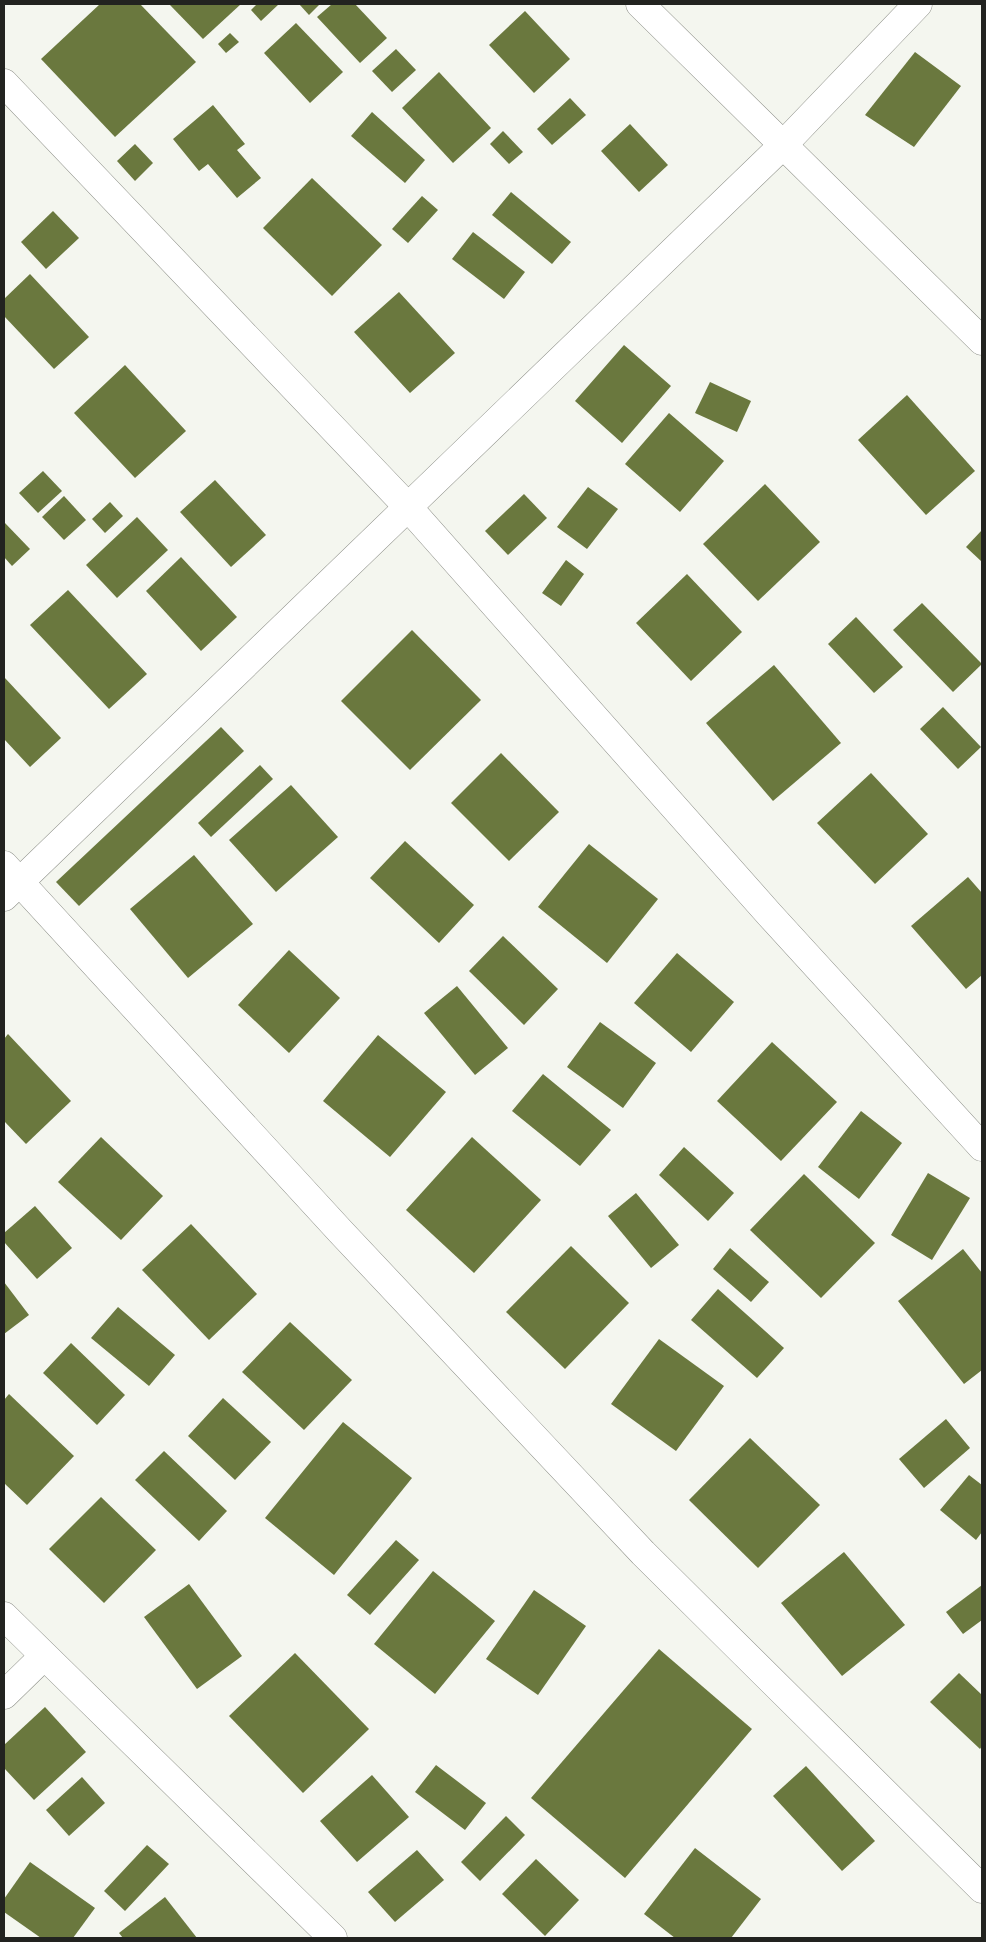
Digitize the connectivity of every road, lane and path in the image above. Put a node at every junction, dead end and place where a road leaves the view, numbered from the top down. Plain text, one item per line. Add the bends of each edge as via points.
1 (918, 4) edge
2 (646, 6) edge
3 (4, 83) edge
4 (783, 146) junction
5 (982, 341) edge
6 (407, 506) junction
7 (9, 881) edge
8 (982, 1147) edge
9 (4, 1616) edge
10 (44, 1656) junction
11 (4, 1696) edge
12 (982, 1889) edge
13 (333, 1938) edge

1 - 4 street
2 - 4 street
3 - 6 street
4 - 5 street
4 - 6 street
6 - 7 street
6 - 8 street
7 - 12 street via 643,1553
9 - 10 street
10 - 11 street
10 - 13 street

